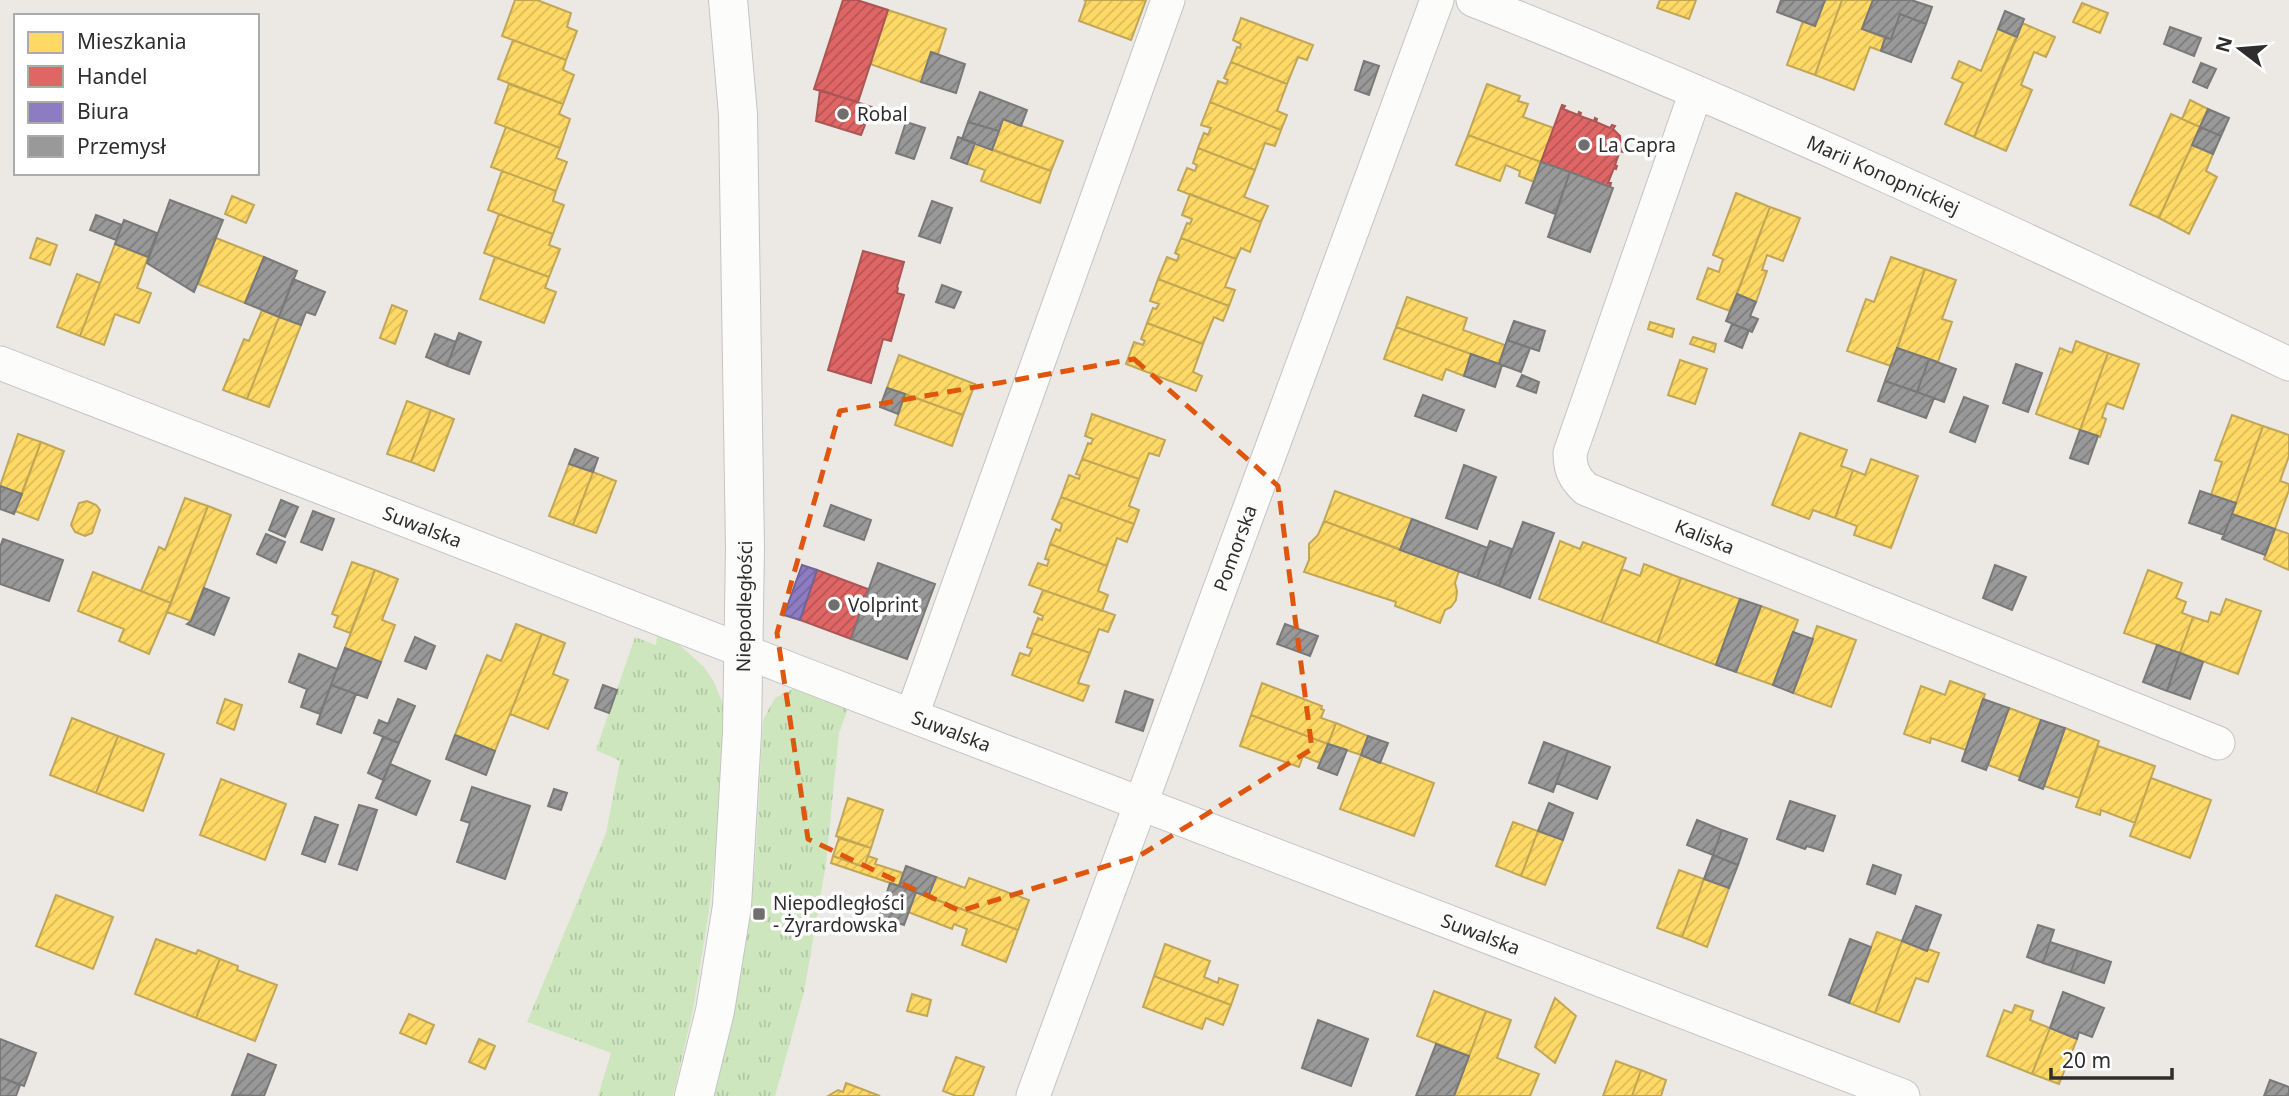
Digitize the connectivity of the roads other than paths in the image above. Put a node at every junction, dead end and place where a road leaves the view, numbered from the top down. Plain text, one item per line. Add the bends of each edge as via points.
1 (728, 0) edge
2 (749, 0) edge
3 (1168, 0) edge
4 (1437, 0) edge
5 (1473, 0) edge
6 (1696, 92) junction
7 (738, 114) junction
8 (0, 362) edge
9 (2289, 364) edge
10 (744, 651) junction
11 (912, 715) junction
12 (2218, 743) dead end
13 (1143, 803) junction
14 (694, 1096) edge
15 (1033, 1096) edge
16 (1903, 1096) edge

1 - 7 street, Niepodległości
2 - 7 street, Niepodległości
3 - 11 street
4 - 13 street, Pomorska
5 - 6 street, Marii Konopnickiej
6 - 9 street, Marii Konopnickiej via 2021,237
6 - 12 street, Kaliska via 1570,453 1578,482
7 - 10 street, Niepodległości
8 - 10 street, Suwalska
10 - 11 street, Suwalska
10 - 14 street, Niepodległości via 732,906 715,1011
11 - 13 street, Suwalska
13 - 15 street, Pomorska
13 - 16 street, Suwalska

